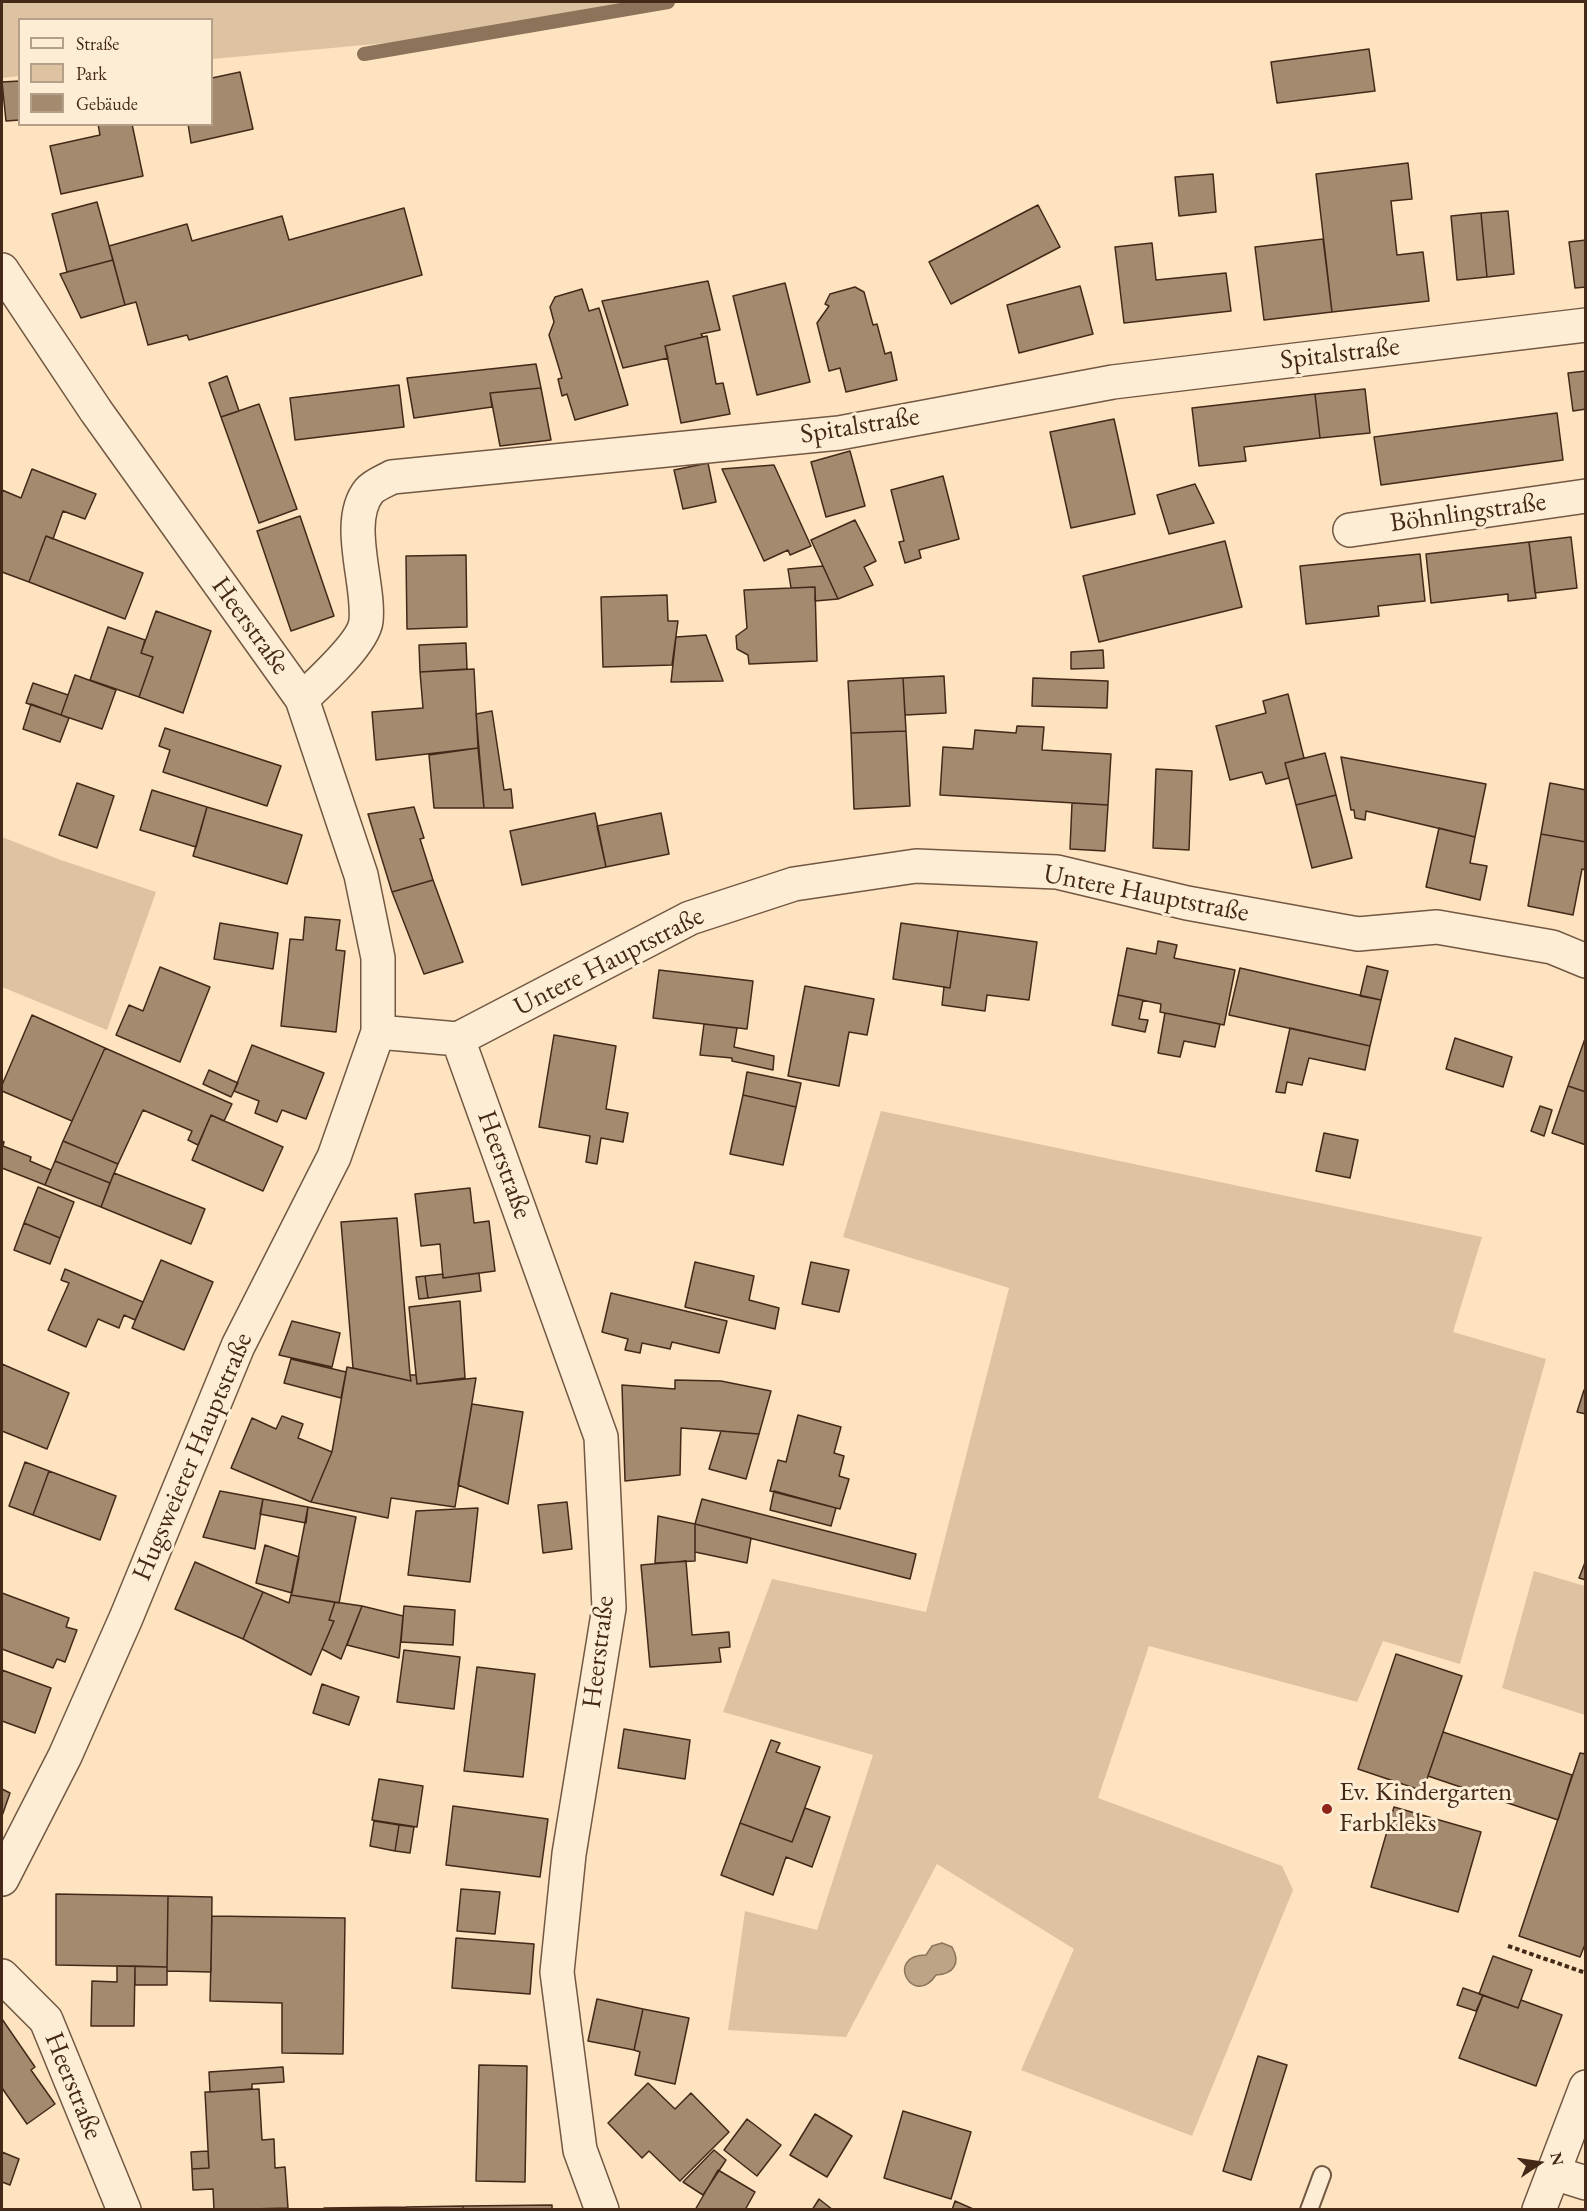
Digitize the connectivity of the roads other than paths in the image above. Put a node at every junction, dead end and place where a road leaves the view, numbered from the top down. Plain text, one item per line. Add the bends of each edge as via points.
1 (2, 270) edge
2 (1586, 325) edge
3 (1586, 496) edge
4 (1350, 530) dead end
5 (302, 699) junction
6 (1586, 960) edge
7 (378, 1032) junction
8 (458, 1039) junction
9 (2, 1879) edge
10 (2, 1976) edge
11 (1586, 2087) edge
12 (1554, 2173) junction
13 (1322, 2175) dead end
14 (1586, 2183) edge
15 (124, 2210) edge
16 (602, 2210) edge
17 (1309, 2210) edge
18 (1539, 2210) edge

1 - 5 street, Heerstraße via 96,411
2 - 5 street, Spitalstraße via 1113,382 839,432 392,477 370,489 360,505 366,624 338,664
3 - 4 street, Böhnlingstraße
5 - 7 street, Heerstraße via 361,875 378,958
6 - 8 street, Untere Hauptstraße via 1552,947 1437,927 1358,934 1186,903 1057,872 916,866 794,884 690,918
7 - 8 street
7 - 9 street, Hugsweierer Hauptstraße via 334,1157 238,1346 65,1756
8 - 16 street, Heerstraße via 601,1437 609,1608 569,1854 557,1972 580,2150
10 - 15 street, Heerstraße via 46,2020
11 - 12 street
12 - 14 street
12 - 18 street
13 - 17 lane

